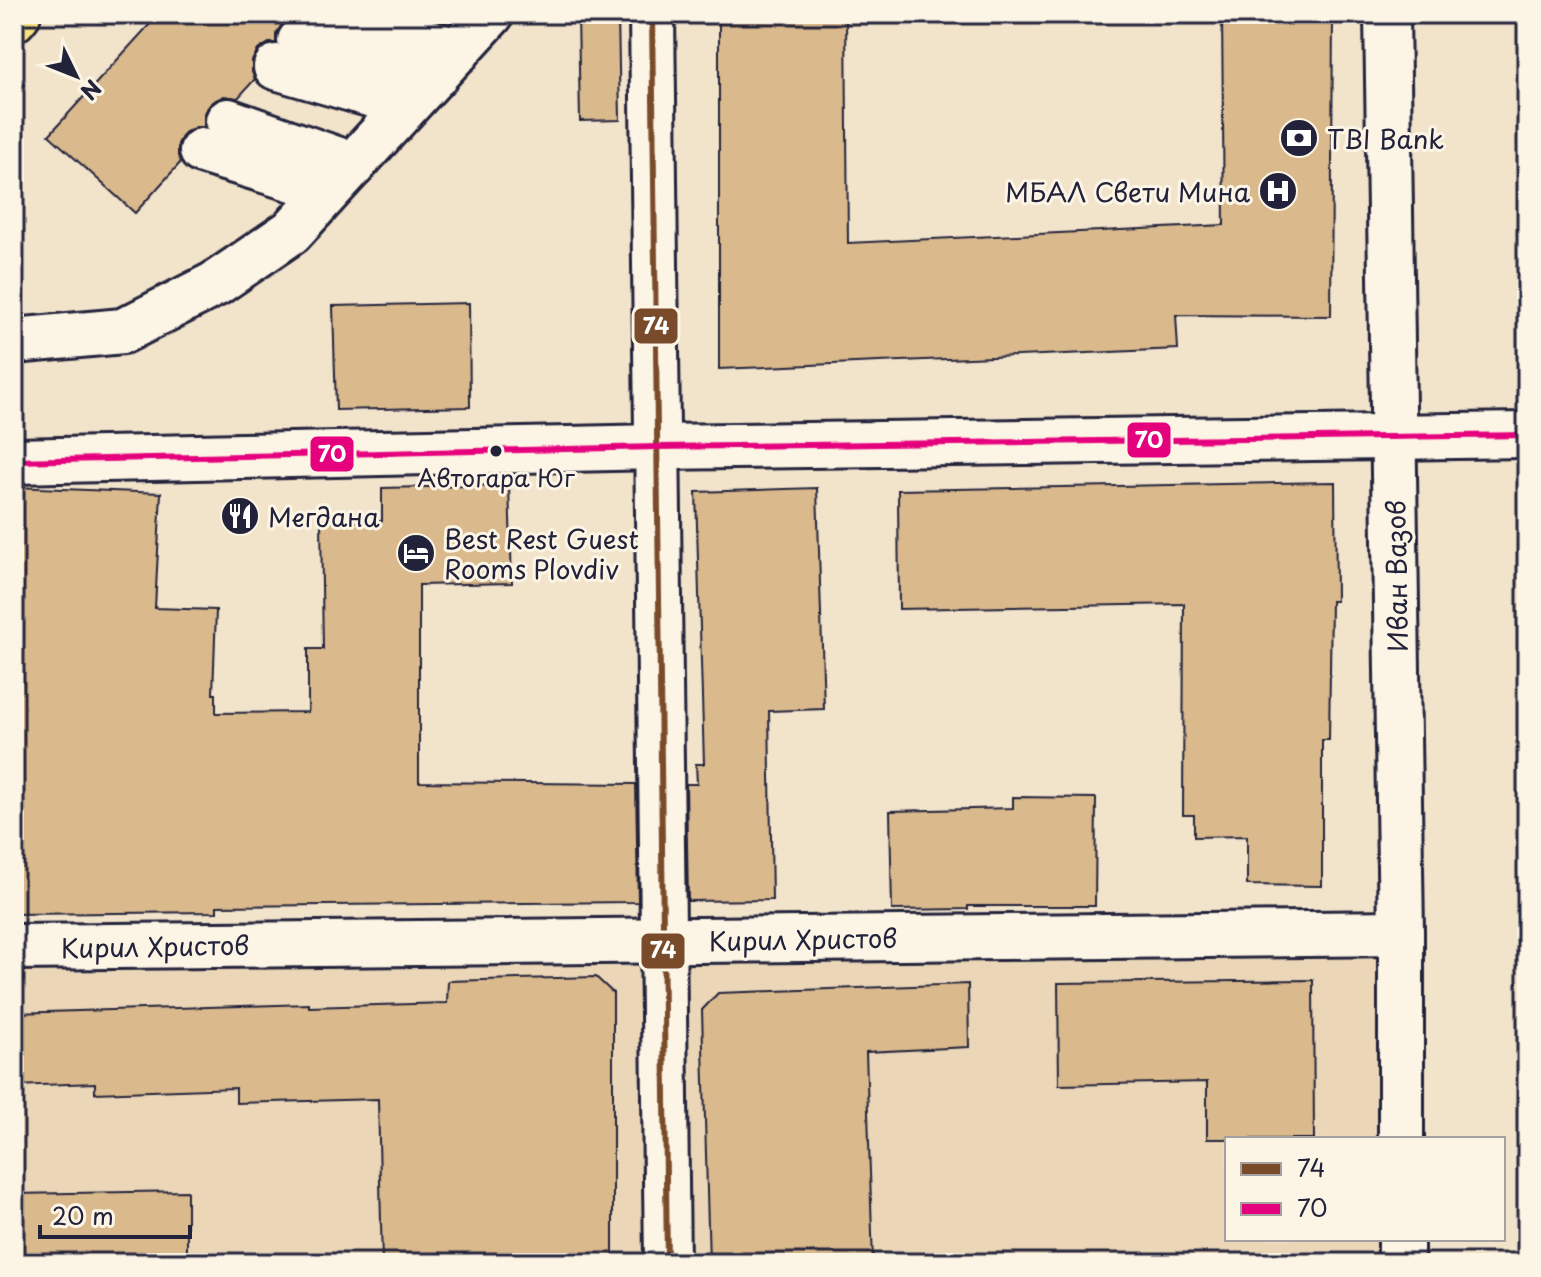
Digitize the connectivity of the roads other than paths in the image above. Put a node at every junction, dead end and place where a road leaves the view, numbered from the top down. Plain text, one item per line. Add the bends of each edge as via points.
1 (18, 14) edge
2 (652, 14) edge
3 (1387, 14) edge
4 (14, 19) edge
5 (442, 59) edge
6 (265, 81) edge
7 (341, 177) junction
8 (14, 341) edge
9 (1527, 435) edge
10 (1394, 439) junction
11 (658, 447) junction
12 (14, 461) edge
13 (1401, 933) junction
14 (662, 940) junction
15 (14, 947) edge
16 (1401, 1137) edge
17 (1401, 1241) edge
18 (667, 1263) edge
19 (1401, 1263) edge

1 - 4 main road
2 - 11 street
3 - 10 street, Иван Вазов
5 - 6 street
5 - 6 street
5 - 7 street
6 - 7 street
7 - 8 street via 291,232 215,284 123,331
9 - 10 street
10 - 11 street
10 - 13 street, Иван Вазов
11 - 12 street
11 - 14 street
13 - 14 street, Кирил Христов
13 - 16 street, Иван Вазов
14 - 15 street, Кирил Христов
14 - 18 street
17 - 19 street

